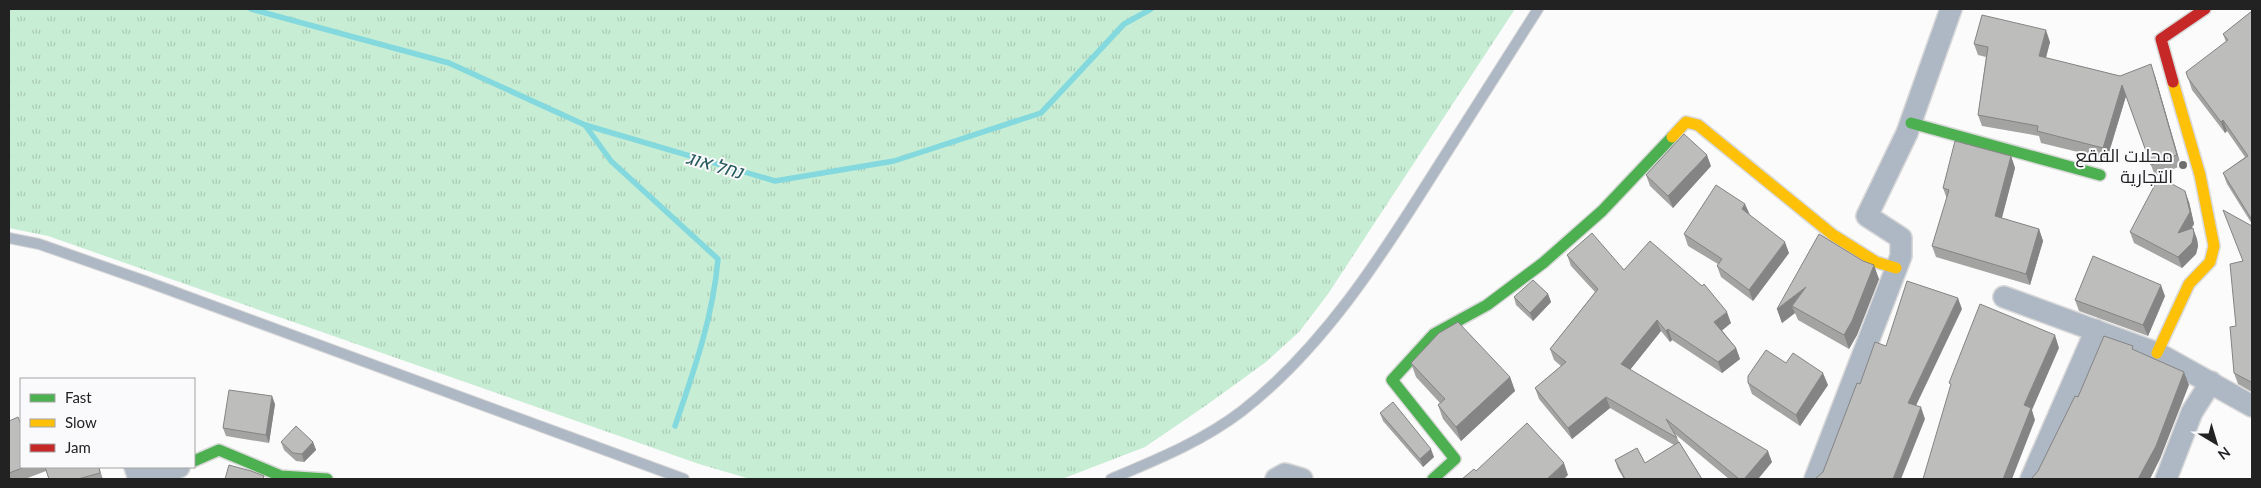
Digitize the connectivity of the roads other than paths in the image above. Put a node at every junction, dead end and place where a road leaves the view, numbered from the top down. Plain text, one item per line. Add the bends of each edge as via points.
1 (1538, 9) edge
2 (1952, 9) edge
3 (2205, 9) edge
4 (1911, 123) junction
5 (2100, 175) dead end
6 (9, 238) edge
7 (1896, 268) junction
8 (2004, 296) dead end
9 (2096, 330) junction
10 (2157, 353) junction
11 (2211, 382) junction
12 (2252, 406) edge
13 (195, 460) edge
14 (176, 468) edge
15 (148, 479) edge
16 (327, 479) edge
17 (684, 479) edge
18 (1111, 479) edge
19 (1276, 479) edge
20 (1302, 479) edge
21 (1432, 479) edge
22 (1815, 479) edge
23 (2031, 479) edge
24 (2166, 479) edge

1 - 18 lane via 1385,250 1290,368 1233,417 1191,443
2 - 4 street
3 - 10 street via 2161,39 2200,175 2214,246 2210,262 2189,284
4 - 5 street
4 - 7 street via 1867,216 1901,238 1901,256
6 - 17 lane via 39,244 144,281
7 - 21 street via 1876,262 1833,235 1698,125 1686,122 1595,218 1487,305 1434,334 1392,380 1455,459
7 - 22 street
8 - 9 street
9 - 10 street
9 - 23 street
10 - 11 street
11 - 12 street
11 - 24 street via 2192,412
13 - 16 street via 219,450 281,476
14 - 15 street
19 - 20 street via 1285,474

